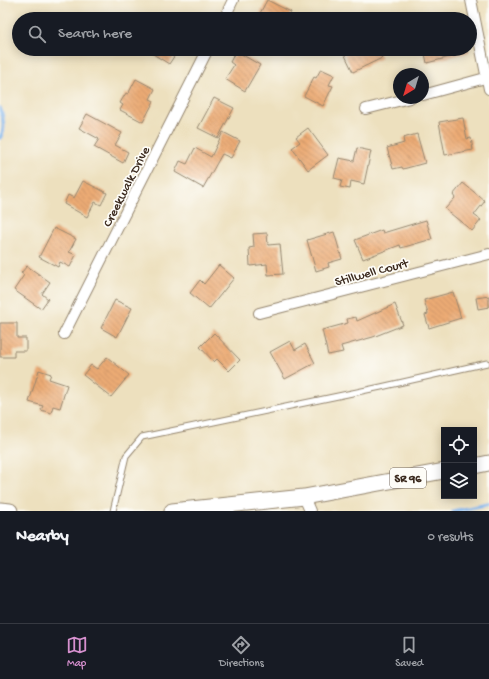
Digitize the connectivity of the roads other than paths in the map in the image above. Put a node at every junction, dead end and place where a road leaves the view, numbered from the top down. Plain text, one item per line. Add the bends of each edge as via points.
1 (233, 0) edge
2 (470, 0) edge
3 (227, 12) edge
4 (473, 12) edge
5 (477, 30) edge
6 (204, 56) edge
7 (488, 78) edge
8 (489, 89) edge
9 (429, 93) edge
10 (393, 102) edge
11 (366, 109) dead end
12 (489, 254) edge
13 (260, 314) dead end
14 (64, 334) dead end
15 (487, 362) dead end
16 (489, 463) edge
17 (477, 465) edge
18 (441, 472) edge
19 (304, 497) junction
20 (0, 510) edge
21 (10, 511) edge
22 (113, 511) edge
23 (172, 511) edge
24 (310, 511) edge

1 - 3 street
2 - 4 street
5 - 7 street
6 - 14 street, Creekwalk Drive
7 - 8 street
7 - 9 street
10 - 11 street
12 - 13 street, Stillwell Court
15 - 22 lane via 381,387 142,436 126,456
16 - 17 main road
18 - 19 main road, SR 96
19 - 23 main road, SR 96
19 - 24 street
20 - 21 main road

